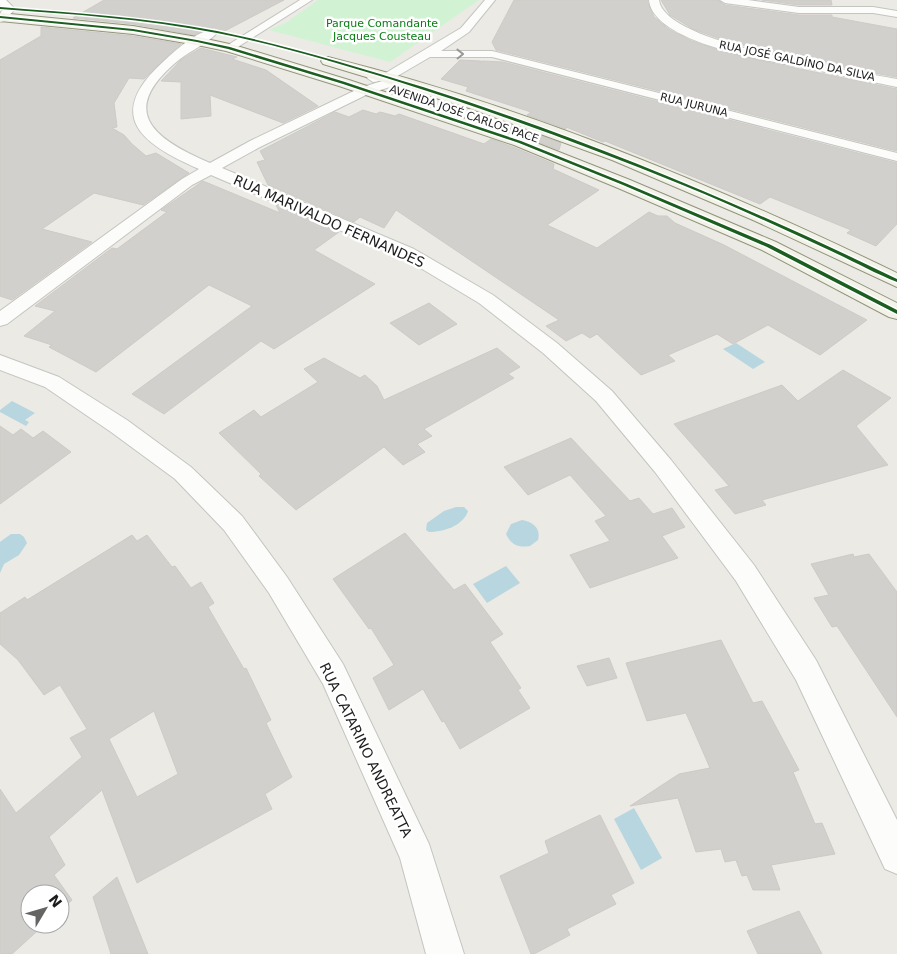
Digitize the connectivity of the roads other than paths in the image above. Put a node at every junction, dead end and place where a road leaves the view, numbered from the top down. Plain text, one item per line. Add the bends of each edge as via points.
1 (307, 0) edge
2 (490, 0) edge
3 (654, 0) edge
4 (725, 0) edge
5 (853, 0) edge
6 (873, 10) junction
7 (2, 12) edge
8 (897, 14) edge
9 (472, 36) junction
10 (205, 37) junction
11 (245, 38) junction
12 (229, 48) junction
13 (428, 54) junction
14 (492, 54) junction
15 (388, 77) junction
16 (897, 83) edge
17 (364, 91) junction
18 (897, 157) edge
19 (212, 168) junction
20 (897, 281) edge
21 (897, 312) edge
22 (0, 320) edge
23 (0, 362) edge
24 (897, 857) edge
25 (445, 954) edge

1 - 11 street
2 - 9 street
3 - 16 street, RUA JOSÉ GALDÍNO DA SILVA via 656,10 675,26 715,44
4 - 6 street via 799,10
5 - 6 street
6 - 8 street
7 - 10 main road, AVENIDA JOSÉ CARLOS PACE
9 - 13 street
9 - 14 street, RUA JURUNA
10 - 11 main road, AVENIDA JOSÉ CARLOS PACE
10 - 12 main road, AVENIDA JOSÉ CARLOS PACE
10 - 19 street, RUA MARIVALDO FERNANDES via 173,58 159,72 144,91 138,108 142,124 155,139 170,150
11 - 12 street
11 - 15 main road, AVENIDA JOSÉ CARLOS PACE
12 - 17 main road, AVENIDA JOSÉ CARLOS PACE
13 -> 14 street, RUA JURUNA
13 - 15 street
14 - 18 street, RUA JURUNA
15 - 17 street via 389,82
15 - 20 main road, AVENIDA JOSÉ CARLOS PACE via 530,124 646,168 796,232
17 - 19 street
17 - 21 main road, AVENIDA JOSÉ CARLOS PACE via 520,142 624,184 769,246
19 - 22 street via 186,182
19 - 24 street, RUA MARIVALDO FERNANDES via 408,253 486,299 550,348 604,396 664,466 745,573 806,670
23 - 25 street, RUA CATARINO ANDREATTA via 52,382 120,426 183,473 233,523 278,586 333,674 417,856

